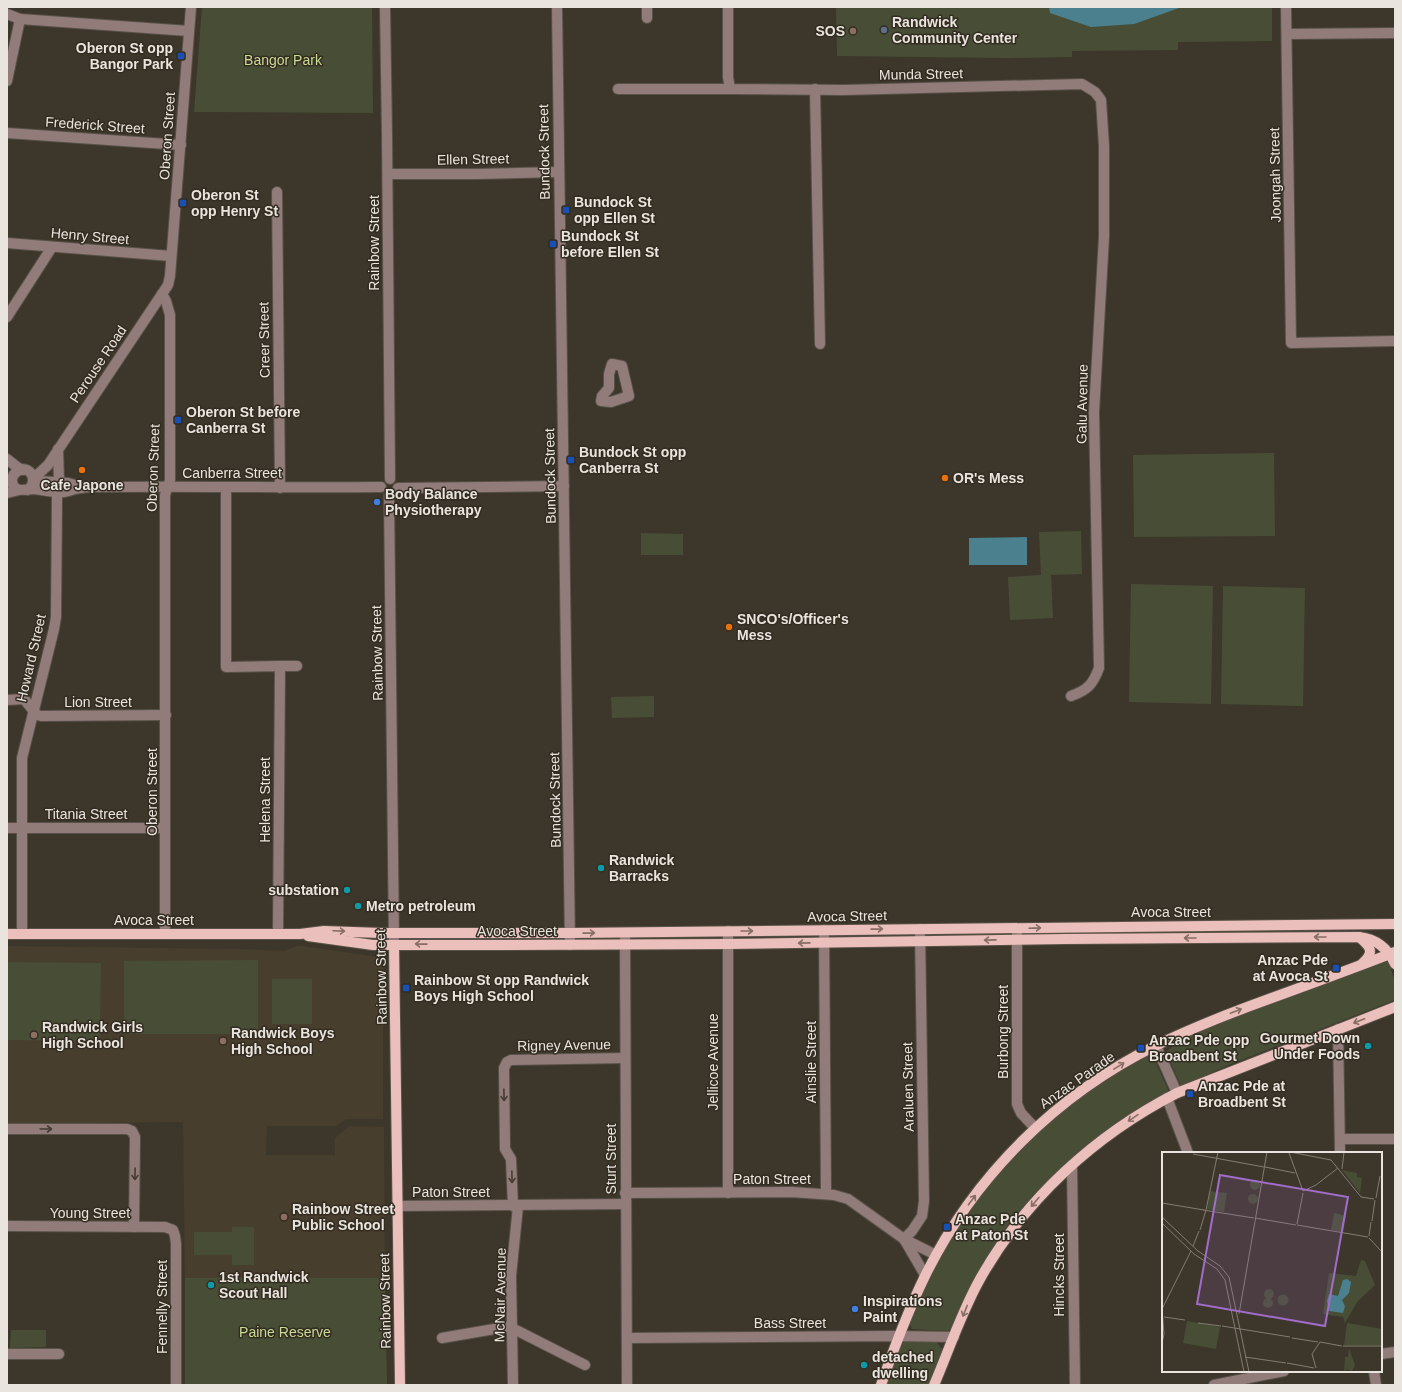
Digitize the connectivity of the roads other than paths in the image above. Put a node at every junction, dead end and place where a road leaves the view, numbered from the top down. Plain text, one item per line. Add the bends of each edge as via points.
1 (191, 7) edge
2 (385, 7) edge
3 (557, 7) edge
4 (647, 7) edge
5 (728, 7) edge
6 (1286, 7) edge
7 (7, 14) edge
8 (647, 18) dead end
9 (20, 19) junction
10 (189, 31) junction
11 (1395, 32) edge
12 (1287, 34) junction
13 (7, 81) edge
14 (618, 89) dead end
15 (732, 89) junction
16 (815, 89) junction
17 (1101, 100) joint
18 (7, 133) edge
19 (181, 145) junction
20 (558, 172) junction
21 (388, 174) junction
22 (277, 192) dead end
23 (7, 243) edge
24 (52, 247) junction
25 (171, 256) junction
26 (162, 294) junction
27 (7, 317) edge
28 (1395, 341) edge
29 (820, 344) dead end
30 (58, 449) junction
31 (52, 458) junction
32 (7, 459) edge
33 (7, 469) edge
34 (24, 470) junction
35 (33, 479) junction
36 (390, 479) junction
37 (11, 482) edge
38 (564, 486) junction
39 (58, 487) junction
40 (168, 487) junction
41 (381, 487) junction
42 (226, 488) junction
43 (280, 488) junction
44 (398, 488) junction
45 (23, 490) junction
46 (7, 493) edge
47 (389, 496) junction
48 (280, 666) junction
49 (297, 666) dead end
50 (1071, 696) dead end
51 (7, 700) edge
52 (33, 710) junction
53 (166, 715) junction
54 (7, 828) edge
55 (23, 828) junction
56 (165, 828) junction
57 (1395, 924) edge
58 (1236, 926) junction
59 (920, 929) junction
60 (1017, 929) junction
61 (824, 930) junction
62 (728, 931) junction
63 (394, 933) junction
64 (570, 933) junction
65 (625, 933) junction
66 (7, 934) edge
67 (22, 934) junction
68 (165, 934) junction
69 (278, 934) junction
70 (300, 934) junction
71 (1359, 936) junction
72 (1236, 938) junction
73 (1017, 940) junction
74 (824, 942) junction
75 (920, 942) junction
76 (727, 944) junction
77 (394, 945) junction
78 (570, 945) junction
79 (625, 945) junction
80 (1393, 953) edge
81 (1362, 964) junction
82 (1395, 964) edge
83 (1395, 1007) edge
84 (1338, 1029) junction
85 (1156, 1046) junction
86 (625, 1058) junction
87 (1177, 1093) junction
88 (1167, 1098) junction
89 (1035, 1128) junction
90 (7, 1129) edge
91 (1340, 1139) junction
92 (1395, 1139) edge
93 (1188, 1152) edge
94 (1340, 1152) edge
95 (1072, 1165) junction
96 (728, 1192) junction
97 (826, 1193) junction
98 (625, 1194) junction
99 (626, 1204) junction
100 (398, 1206) junction
101 (516, 1206) junction
102 (7, 1226) edge
103 (134, 1227) junction
104 (173, 1230) joint
105 (904, 1239) junction
106 (936, 1255) junction
107 (925, 1275) junction
108 (512, 1328) junction
109 (899, 1336) junction
110 (442, 1338) dead end
111 (627, 1338) junction
112 (954, 1338) junction
113 (1395, 1352) edge
114 (7, 1354) edge
115 (60, 1354) dead end
116 (1382, 1354) edge
117 (585, 1365) dead end
118 (1278, 1372) edge
119 (1374, 1372) edge
120 (1236, 1379) edge
121 (176, 1385) edge
122 (400, 1385) edge
123 (513, 1385) edge
124 (628, 1385) edge
125 (881, 1385) edge
126 (934, 1385) edge
127 (1075, 1385) edge
128 (1214, 1385) edge
129 (1376, 1385) edge

1 - 10 street, Oberon Street
2 - 21 street, Rainbow Street
3 - 20 street, Bundock Street
4 - 8 street
5 - 15 street via 728,69
6 - 12 street, Joongah Street
7 - 9 street
9 - 10 street
9 - 13 street
10 - 19 street, Oberon Street
11 - 12 street
12 - 28 street, Joongah Street via 1291,342
14 - 15 street, Munda Street
15 - 16 street, Munda Street
16 - 17 street, Munda Street via 1082,84 1095,92
16 - 29 street
17 - 50 street, Galu Avenue via 1104,237 1094,412 1099,668 1094,682
18 - 19 street, Frederick Street
19 - 25 street, Oberon Street
20 - 21 street, Ellen Street
20 - 38 street, Bundock Street
21 - 36 street, Rainbow Street
22 - 43 street, Creer Street
23 - 24 street, Henry Street
24 - 25 street, Henry Street
24 - 27 street
25 - 26 street, Oberon Street via 168,285
26 - 30 street, Perouse Road
26 - 40 street, Oberon Street via 170,315
30 - 31 street, Perouse Road
30 - 39 street
31 - 34 street, Perouse Road
31 - 35 street, Perouse Road
32 - 34 street
33 - 37 street
34 - 35 street via 31,474
34 - 37 street via 16,472
35 - 39 street, Canberra Street
35 - 45 street via 31,486
36 - 41 street
36 - 44 street
37 - 45 street
38 - 44 street
38 - 64 street, Bundock Street
39 - 40 street, Canberra Street via 66,492 82,487
39 - 45 street, Canberra Street
39 - 52 street, Howard Street via 56,617
40 - 42 street, Canberra Street
40 - 53 street, Oberon Street via 165,495
41 - 43 street, Canberra Street
41 - 47 street via 383,493
42 - 43 street, Canberra Street
42 - 48 street via 226,666
44 - 47 street
45 - 46 street
47 - 63 street, Rainbow Street
48 - 49 street
48 - 69 street, Helena Street
51 - 52 street, Lion Street via 24,700
52 - 53 street, Lion Street via 41,716
52 - 55 street, Howard Street via 22,758
53 - 56 street, Oberon Street
54 - 55 street, Titania Street
55 - 56 street, Titania Street
55 - 67 street, Howard Street
56 - 68 street, Oberon Street
57 - 58 main road, Avoca Street
60 -> 58 main road, Avoca Street
58 - 72 main road
59 - 60 main road, Avoca Street
61 -> 59 main road, Avoca Street
59 - 75 street, Araluen Street
60 - 73 street, Burbong Street
62 -> 61 main road, Avoca Street
61 - 74 street, Ainslie Street
62 - 65 main road, Avoca Street
62 - 76 street, Jellicoe Avenue
63 - 64 main road, Avoca Street
70 -> 63 main road, Avoca Street via 324,931
63 - 77 street, Rainbow Street
64 -> 65 main road, Avoca Street
64 - 78 street, Bundock Street
65 - 79 street, Sturt Street
66 - 67 main road, Avoca Street
67 - 68 main road, Avoca Street
68 - 69 main road, Avoca Street
69 - 70 main road, Avoca Street
70 - 77 main road, Avoca Street via 373,945
71 -> 72 main road, Avoca Street
71 - 80 main road via 1376,942
71 - 81 main road via 1367,943 1370,951 1370,956
72 -> 73 main road, Avoca Street
73 -> 75 main road, Avoca Street
73 - 89 street, Burbong Street via 1017,1104 1021,1113
74 - 75 main road, Avoca Street
74 -> 76 main road, Avoca Street
74 - 97 street, Ainslie Street
75 - 105 street, Araluen Street via 924,1201 922,1216
76 - 79 main road, Avoca Street
76 - 96 street, Jellicoe Avenue
78 -> 77 main road, Avoca Street
77 - 100 main road, Rainbow Street
78 - 79 main road, Avoca Street
79 - 86 street, Sturt Street
80 - 81 main road, Anzac Parade
80 - 82 main road
85 -> 81 main road, Anzac Parade via 1216,1019
83 -> 84 main road
84 - 87 main road
84 - 91 street
85 - 87 street
89 -> 85 main road, Anzac Parade via 1084,1089
86 - 98 street, Sturt Street
86 -> 101 street, Rigney Avenue via 507,1062 504,1068 505,1149 511,1159
87 - 88 main road
88 - 93 street
88 -> 95 main road via 1122,1125
106 -> 89 main road, Anzac Parade via 980,1188
90 -> 103 street via 132,1131 135,1136
91 - 92 street
91 - 94 street
95 -> 112 main road via 1035,1201 1000,1246 971,1296
95 - 127 street, Hincks Street
96 - 97 street, Paton Street
96 - 98 street, Paton Street
97 - 105 street, Paton Street via 842,1196
98 - 99 street, Sturt Street
99 - 101 street, Paton Street
99 - 111 street, Sturt Street
100 - 101 street, Paton Street
100 - 122 main road, Rainbow Street
101 - 108 street, McNair Avenue
102 - 103 street, Young Street
103 - 104 street, Young Street via 165,1227
104 - 121 street, Fennelly Street via 176,1244
105 - 106 street, Paton Street
105 - 107 street, Paton Street
106 - 107 main road, Anzac Parade
107 - 109 main road, Anzac Parade
108 - 110 street
108 - 117 street
108 - 123 street, McNair Avenue
109 - 111 street, Bass Street
109 - 112 street, Bass Street
109 - 125 main road, Anzac Parade
111 - 124 street, Sturt Street
112 - 126 main road
113 - 116 street
114 - 115 street
118 - 120 street
119 - 129 street
120 - 128 street

